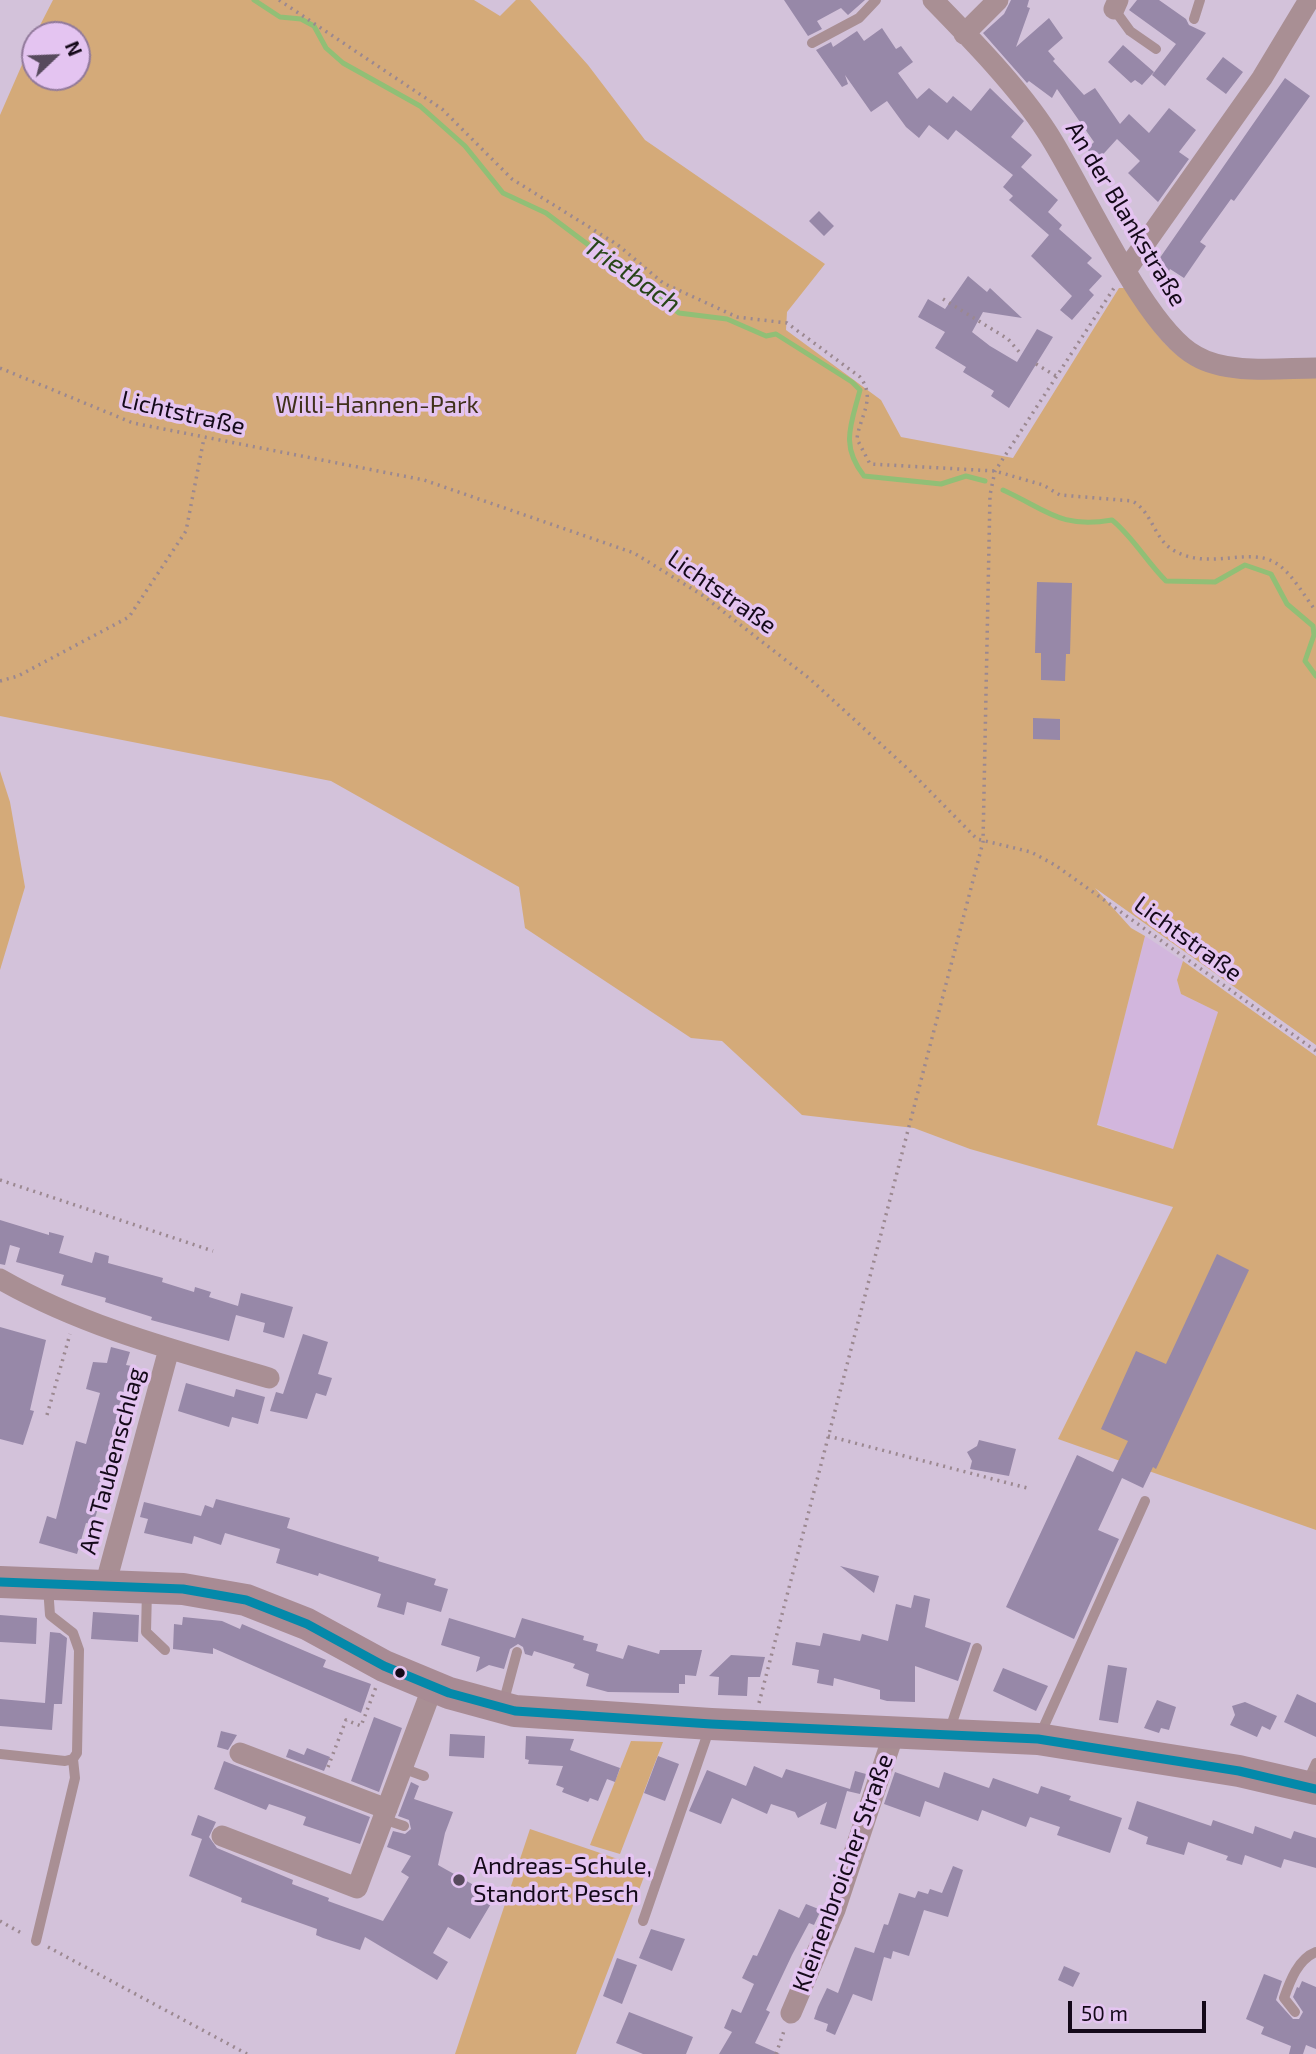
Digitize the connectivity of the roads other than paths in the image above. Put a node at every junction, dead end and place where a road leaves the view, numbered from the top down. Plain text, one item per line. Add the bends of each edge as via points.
1 (876, 0) edge
2 (933, 0) edge
3 (998, 0) edge
4 (1200, 0) edge
5 (1309, 0) edge
6 (1116, 4) edge
7 (1194, 19) dead end
8 (964, 34) junction
9 (813, 43) dead end
10 (1156, 49) dead end
11 (1127, 269) junction
12 (1316, 368) edge
13 (0, 1279) edge
14 (169, 1349) junction
15 (269, 1378) dead end
16 (1145, 1502) dead end
17 (0, 1582) edge
18 (48, 1584) junction
19 (105, 1586) junction
20 (148, 1587) junction
21 (977, 1648) dead end
22 (165, 1650) dead end
23 (517, 1652) dead end
24 (433, 1686) junction
25 (502, 1708) junction
26 (711, 1724) junction
27 (894, 1733) junction
28 (948, 1736) junction
29 (1038, 1739) junction
30 (0, 1754) edge
31 (240, 1754) dead end
32 (73, 1759) junction
33 (402, 1768) junction
34 (424, 1776) dead end
35 (1313, 1779) edge
36 (385, 1814) junction
37 (404, 1826) dead end
38 (222, 1836) dead end
39 (643, 1921) dead end
40 (36, 1941) road end
41 (1316, 1952) edge
42 (1295, 2012) dead end
43 (791, 2013) road end

1 - 9 lane via 859,18
2 - 8 street, An der Blankstraße
3 - 8 street
4 - 7 lane
5 - 11 street via 1257,86
6 - 10 lane via 1130,31
8 - 11 street, An der Blankstraße via 1042,124
11 - 12 street, An der Blankstraße via 1154,316 1197,357 1228,365
13 - 14 street, Am Taubenschlag via 75,1316
14 - 15 street, Am Taubenschlag
14 - 19 street, Am Taubenschlag
16 - 29 lane
17 - 18 street, Kleinenbroicher Straße
18 - 19 street, Kleinenbroicher Straße
18 - 32 lane via 50,1615 73,1633 79,1650 78,1747
19 - 20 street, Kleinenbroicher Straße
20 - 22 lane via 146,1632
20 - 24 street, Kleinenbroicher Straße via 255,1602
21 - 28 lane
23 - 25 lane
24 - 25 street, Kleinenbroicher Straße
24 - 33 street
25 - 26 street, Kleinenbroicher Straße
26 - 27 street, Kleinenbroicher Straße
26 - 39 lane
27 - 28 street, Kleinenbroicher Straße
27 - 43 street, Kleinenbroicher Straße via 838,1900
28 - 29 street, Kleinenbroicher Straße
29 - 35 street, Kleinenbroicher Straße
30 - 32 lane
31 - 36 street via 322,1783
32 - 40 lane via 75,1778
33 - 34 lane
33 - 36 street
36 - 37 lane
36 - 38 street via 357,1888
41 - 42 lane via 1307,1956 1284,1998

